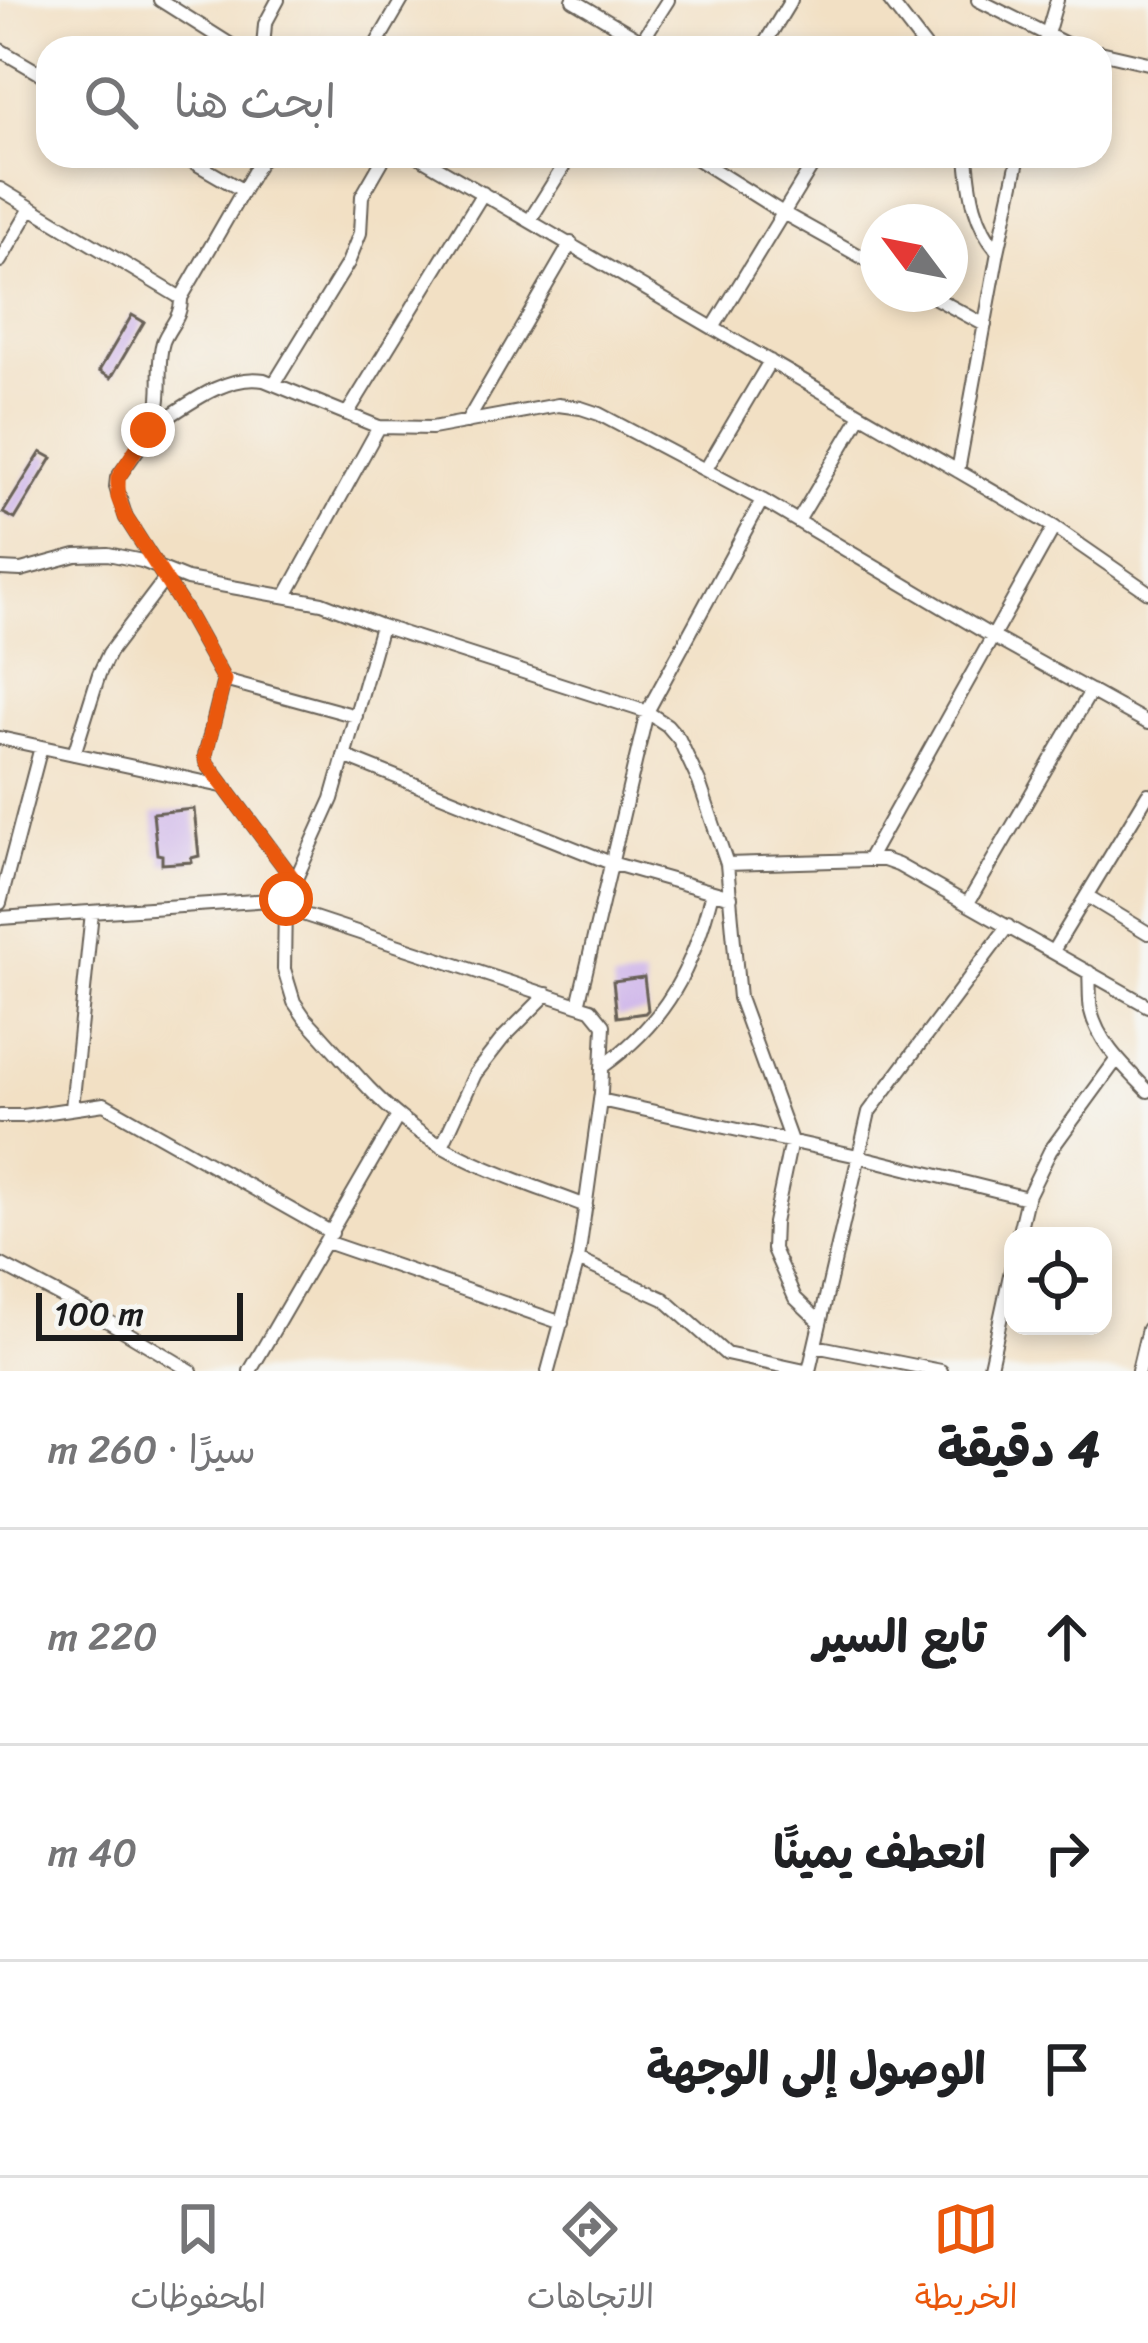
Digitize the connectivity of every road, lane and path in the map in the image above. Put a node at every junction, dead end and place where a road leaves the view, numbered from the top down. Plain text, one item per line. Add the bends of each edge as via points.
1 (160, 0) edge
2 (278, 0) edge
3 (402, 0) edge
4 (573, 0) edge
5 (668, 0) edge
6 (791, 0) edge
7 (890, 0) edge
8 (978, 0) edge
9 (1057, 0) edge
10 (217, 36) edge
11 (262, 36) edge
12 (381, 36) edge
13 (627, 36) edge
14 (646, 36) edge
15 (769, 36) edge
16 (917, 36) edge
17 (1036, 36) edge
18 (1046, 36) edge
19 (0, 50) edge
20 (1112, 55) edge
21 (1148, 64) edge
22 (36, 71) edge
23 (204, 168) edge
24 (256, 168) edge
25 (378, 168) edge
26 (439, 168) edge
27 (562, 168) edge
28 (712, 168) edge
29 (811, 168) edge
30 (968, 168) edge
31 (1016, 168) edge
32 (0, 189) edge
33 (242, 190) junction
34 (483, 193) junction
35 (31, 208) junction
36 (783, 213) junction
37 (530, 220) junction
38 (572, 243) junction
39 (998, 252) junction
40 (860, 256) edge
41 (0, 261) edge
42 (181, 298) junction
43 (961, 312) edge
44 (985, 325) junction
45 (713, 328) junction
46 (770, 361) junction
47 (274, 384) junction
48 (346, 414) junction
49 (861, 415) junction
50 (467, 422) junction
51 (379, 427) junction
52 (148, 430) junction
53 (706, 470) junction
54 (958, 471) junction
55 (762, 500) junction
56 (798, 521) junction
57 (1054, 526) junction
58 (0, 569) edge
59 (162, 574) junction
60 (1148, 592) edge
61 (286, 596) junction
62 (381, 626) junction
63 (993, 637) junction
64 (224, 680) junction
65 (1091, 691) junction
66 (647, 712) junction
67 (356, 716) junction
68 (1148, 723) edge
69 (0, 738) edge
70 (41, 747) junction
71 (74, 754) junction
72 (344, 755) junction
73 (224, 786) junction
74 (1148, 794) edge
75 (868, 860) junction
76 (611, 863) junction
77 (728, 864) junction
78 (294, 880) junction
79 (712, 892) junction
80 (1087, 896) junction
81 (731, 897) junction
82 (0, 903) edge
83 (968, 903) junction
84 (285, 904) junction
85 (92, 912) junction
86 (0, 918) edge
87 (1007, 926) junction
88 (1148, 933) edge
89 (1054, 951) junction
90 (1089, 972) junction
91 (547, 994) junction
92 (578, 1004) junction
93 (1148, 1006) edge
94 (1117, 1059) junction
95 (602, 1067) junction
96 (1148, 1091) edge
97 (599, 1100) junction
98 (72, 1108) junction
99 (0, 1116) edge
100 (398, 1116) junction
101 (791, 1142) junction
102 (442, 1146) junction
103 (858, 1156) junction
104 (1027, 1198) junction
105 (586, 1206) junction
106 (1020, 1227) edge
107 (329, 1237) junction
108 (578, 1260) junction
109 (0, 1264) edge
110 (1004, 1302) edge
111 (820, 1322) junction
112 (562, 1323) junction
113 (1148, 1329) edge
114 (814, 1346) junction
115 (191, 1371) edge
116 (250, 1371) edge
117 (548, 1371) edge
118 (807, 1371) edge
119 (940, 1371) edge
120 (989, 1371) edge
121 (1138, 1371) edge

1 - 10 street
2 - 11 street
3 - 12 street
4 - 13 street
5 - 14 street
6 - 15 street
7 - 16 street
8 - 17 street
9 - 18 street
19 - 22 street
20 - 21 street
23 - 33 street
24 - 33 street
25 - 47 street via 362,196 348,263
26 - 34 street
27 - 37 street
28 - 36 street
29 - 36 street
30 - 39 street via 976,216
31 - 39 street
32 - 35 street
33 - 42 street
34 - 37 street
34 - 48 street
35 - 41 street
35 - 42 street
36 - 40 street
36 - 45 street
37 - 38 street
38 - 45 street
38 - 50 street
39 - 44 street
42 - 52 street via 161,350
43 - 44 street
44 - 54 street
45 - 46 street
46 - 49 street
46 - 53 street
47 - 48 street
47 - 52 street via 231,380
48 - 51 street
49 - 54 street
49 - 56 street
50 - 51 street
50 - 53 street via 581,408
51 - 61 street
52 - 59 street via 116,487
53 - 55 street
54 - 57 street
55 - 56 street
55 - 66 street
56 - 63 street
57 - 60 street
57 - 63 street
58 - 59 street via 108,554
59 - 61 street
59 - 64 street
59 - 71 street via 99,674
61 - 62 street
62 - 66 street
62 - 67 street
63 - 65 street
63 - 75 street
64 - 67 street
64 - 73 street via 205,757
65 - 68 street
65 - 83 street
66 - 76 street
66 - 77 street via 679,740
67 - 72 street
69 - 70 street
70 - 71 street
70 - 82 street
71 - 73 street
72 - 76 street
72 - 78 street
73 - 78 street
74 - 80 street
75 - 77 street
75 - 83 street via 898,865
76 - 79 street
76 - 92 street
77 - 81 street
78 - 84 street
79 - 81 street
79 - 95 street via 674,992 647,1031
80 - 88 street
80 - 89 street
81 - 101 street via 742,1010
83 - 87 street
84 - 85 street
84 - 91 street
84 - 100 street via 284,969 294,1002
85 - 86 street
85 - 98 street
87 - 89 street
87 - 103 street via 875,1101
89 - 90 street
90 - 93 street
90 - 94 street via 1092,1014
91 - 92 street
91 - 102 street via 475,1074
92 - 95 street via 604,1025
94 - 96 street
94 - 104 street via 1050,1151
95 - 97 street
97 - 101 street
97 - 105 street
98 - 99 street
98 - 107 street via 111,1106
100 - 102 street
100 - 107 street
101 - 103 street
101 - 111 street via 773,1250 795,1298
102 - 105 street
103 - 104 street
103 - 111 street
104 - 106 street
105 - 108 street
107 - 112 street
107 - 116 street
108 - 112 street
108 - 118 street via 664,1299 727,1354
109 - 115 street
110 - 120 street
111 - 114 street
112 - 117 street
113 - 121 street
114 - 118 street
114 - 119 street

